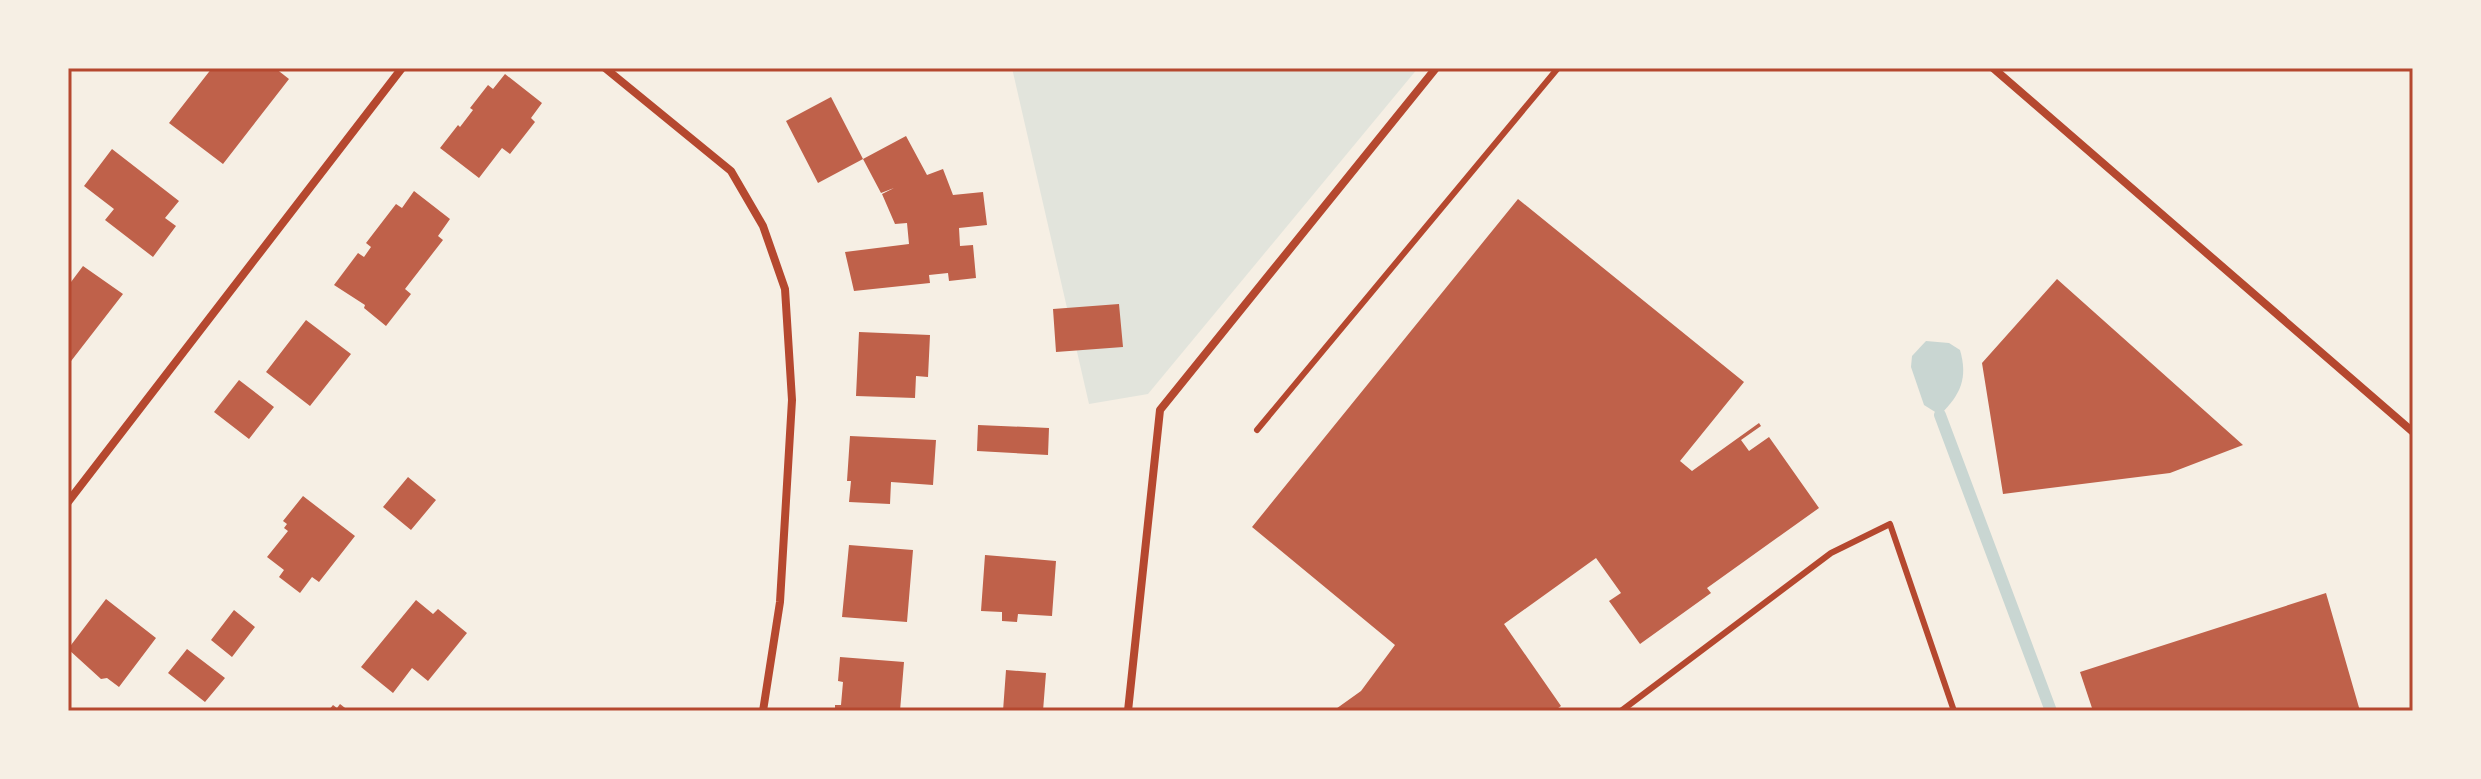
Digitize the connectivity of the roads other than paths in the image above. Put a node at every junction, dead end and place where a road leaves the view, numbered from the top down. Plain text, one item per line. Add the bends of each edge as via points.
1 (402, 68) edge
2 (605, 68) edge
3 (1436, 68) edge
4 (1558, 68) edge
5 (1993, 68) edge
6 (1257, 430) dead end
7 (2413, 432) edge
8 (68, 502) edge
9 (763, 711) edge
10 (1128, 711) edge
11 (1621, 711) edge
12 (1954, 711) edge

1 - 8 street
2 - 9 street via 731,171 763,226 785,289 791,416 780,602
3 - 10 street via 1160,410
4 - 6 lane
5 - 7 street
11 - 12 lane via 1831,553 1890,524

